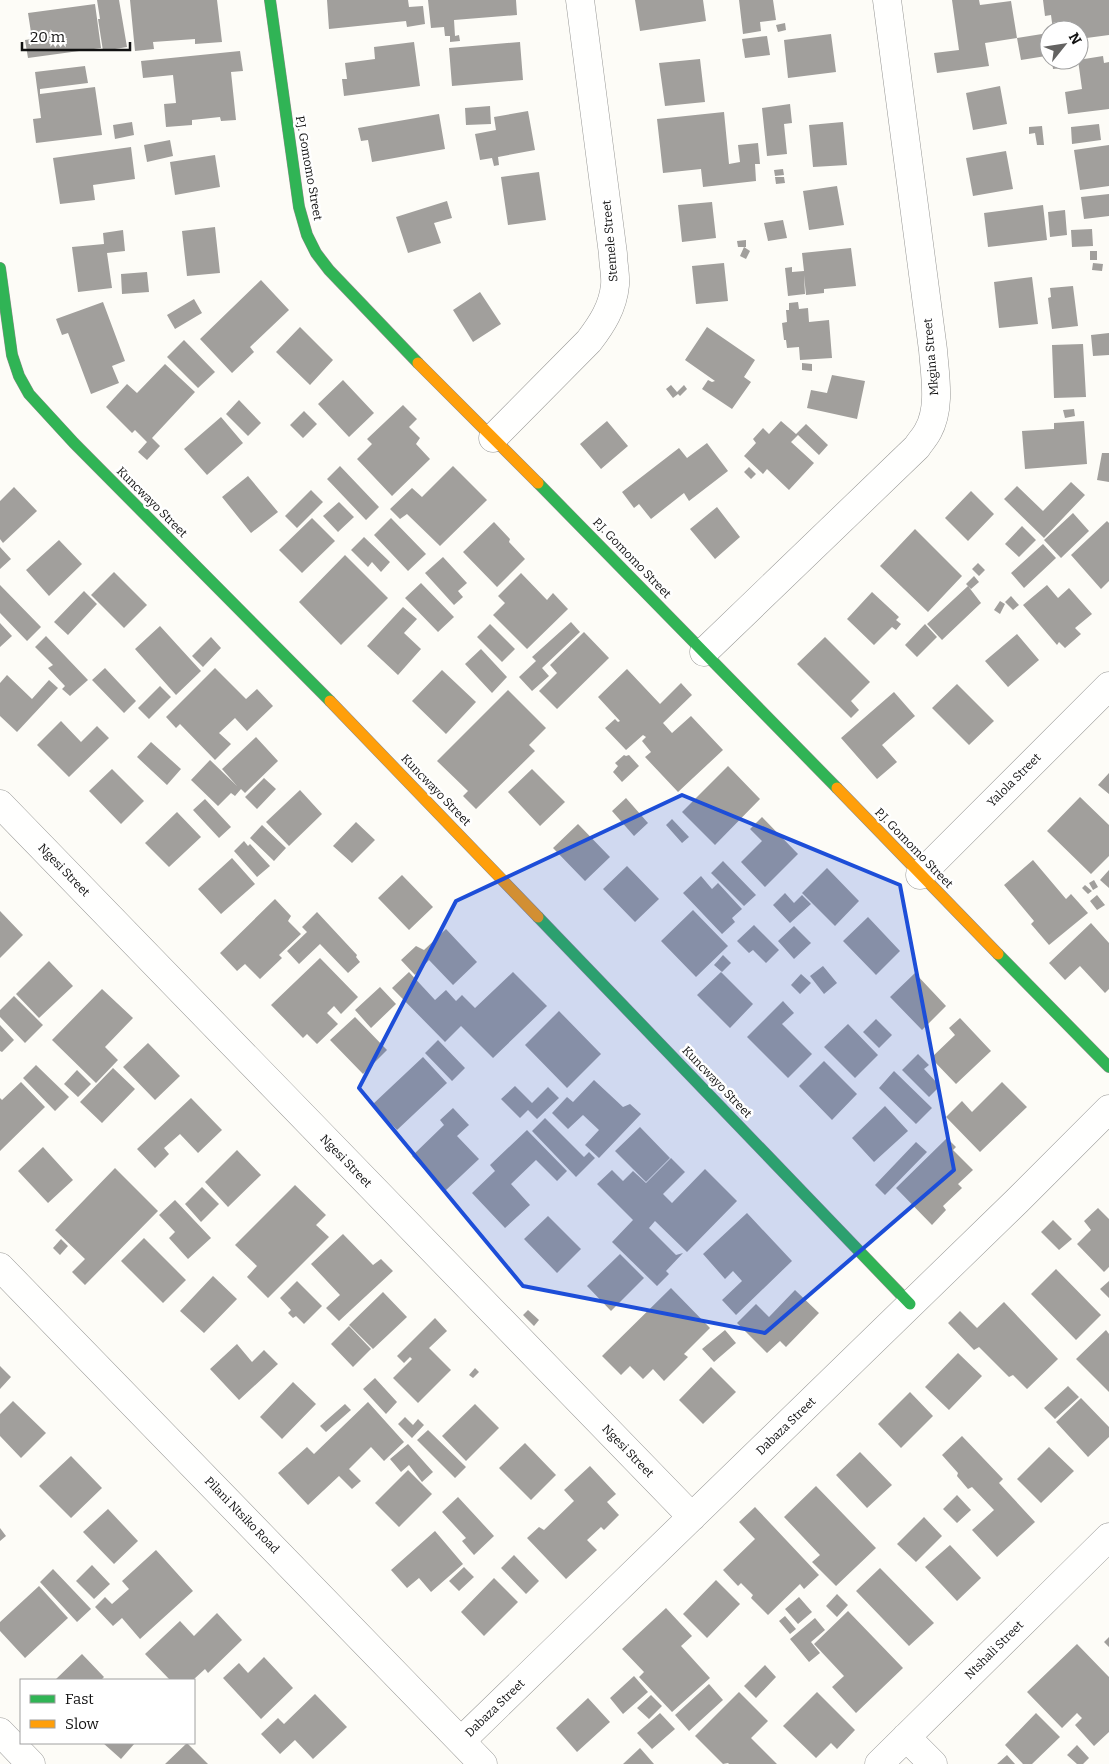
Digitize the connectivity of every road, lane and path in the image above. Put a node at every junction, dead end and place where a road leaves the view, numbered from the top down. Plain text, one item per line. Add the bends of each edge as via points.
1 (270, 0) edge
2 (580, 0) edge
3 (887, 0) edge
4 (0, 268) edge
5 (493, 438) junction
6 (704, 652) junction
7 (1109, 686) edge
8 (0, 804) edge
9 (920, 874) junction
10 (1109, 1067) edge
11 (1109, 1109) edge
12 (0, 1267) edge
13 (910, 1304) junction
14 (692, 1517) junction
15 (1109, 1537) edge
16 (0, 1732) edge
17 (906, 1737) junction
18 (461, 1741) junction
19 (31, 1764) edge
20 (483, 1764) edge
21 (879, 1764) edge
22 (932, 1764) edge

1 - 5 street, P.J. Gomomo Street via 300,207 307,235 316,253 334,276
2 - 5 street, Stemele Street via 615,285 610,308 589,341
3 - 6 street, Mkgina Street via 934,366 935,407 929,431 917,447
4 - 13 street, Kuncwayo Street via 12,355 29,394 342,713
5 - 6 street, P.J. Gomomo Street
6 - 9 street, P.J. Gomomo Street
7 - 9 street, Yalola Street
8 - 14 street, Ngesi Street
9 - 10 street, P.J. Gomomo Street
11 - 13 street, Dabaza Street
12 - 18 street, Pilani Ntsiko Road
13 - 14 street, Dabaza Street
14 - 18 street, Dabaza Street
15 - 17 street, Ntshali Street
16 - 19 street
17 - 21 street, Ntshali Street
17 - 22 street
18 - 20 street, Pilani Ntsiko Road

